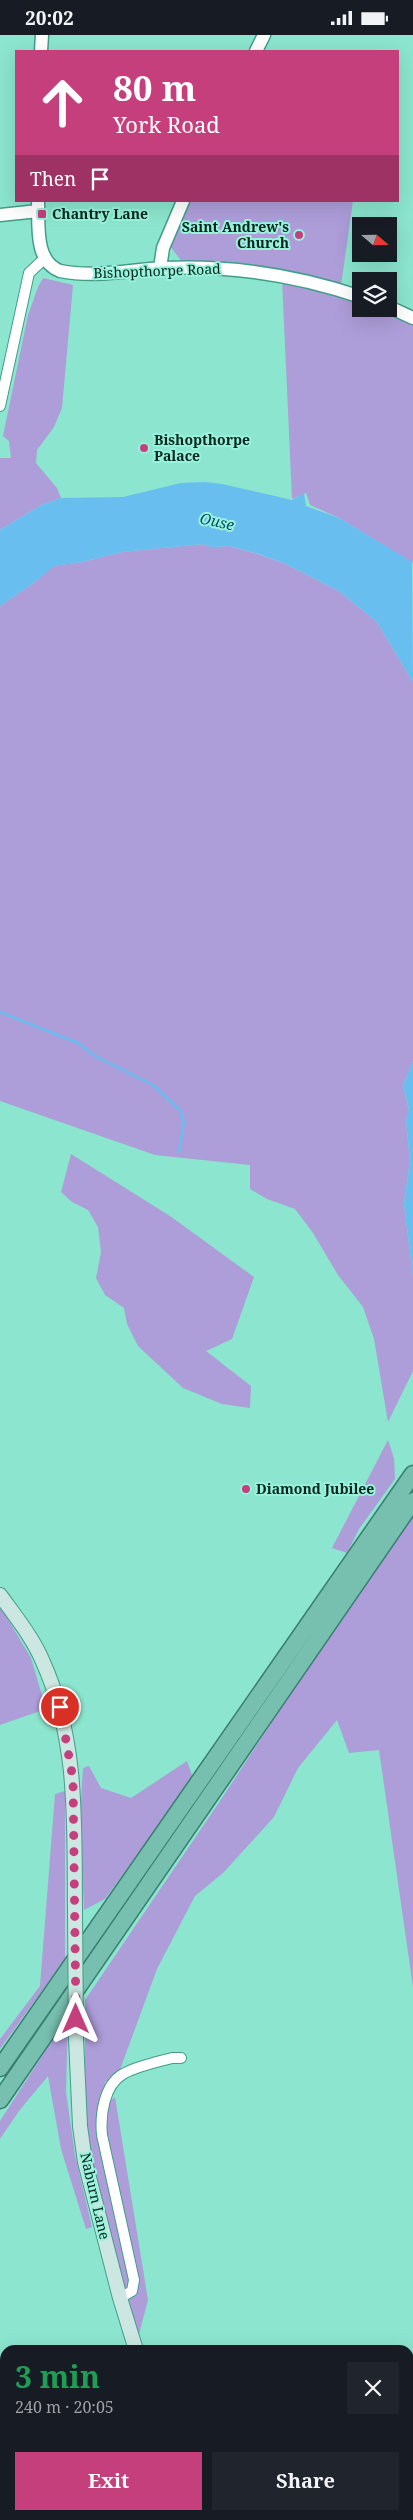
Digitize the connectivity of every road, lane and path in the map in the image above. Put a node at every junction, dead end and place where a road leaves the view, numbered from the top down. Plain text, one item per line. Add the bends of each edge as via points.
1 (42, 35) edge
2 (264, 35) edge
3 (41, 50) edge
4 (256, 50) edge
5 (184, 202) edge
6 (38, 206) edge
7 (0, 215) edge
8 (44, 259) junction
9 (160, 268) junction
10 (352, 294) edge
11 (397, 311) edge
12 (413, 318) edge
13 (0, 406) edge
14 (413, 1475) edge
15 (413, 1501) edge
16 (371, 1548) junction
17 (0, 1595) edge
18 (181, 2058) dead end
19 (0, 2068) edge
20 (0, 2101) edge
21 (120, 2298) junction
22 (134, 2345) edge

1 - 3 street
2 - 4 street
5 - 9 street via 163,248
6 - 7 street
6 - 8 street
8 - 9 street, Bishopthorpe Road via 53,269 69,273 116,274
8 - 13 street via 29,273
9 - 10 street, Bishopthorpe Road via 220,268 269,273
11 - 12 street
14 - 16 highway
15 - 16 highway
16 - 19 highway
16 - 20 highway
17 - 21 main road, Naburn Lane, bridge via 44,1663 64,1723 73,1779 80,2126
18 - 21 street via 123,2074 113,2085 103,2106 102,2135 134,2280 132,2291
21 - 22 main road, Naburn Lane

